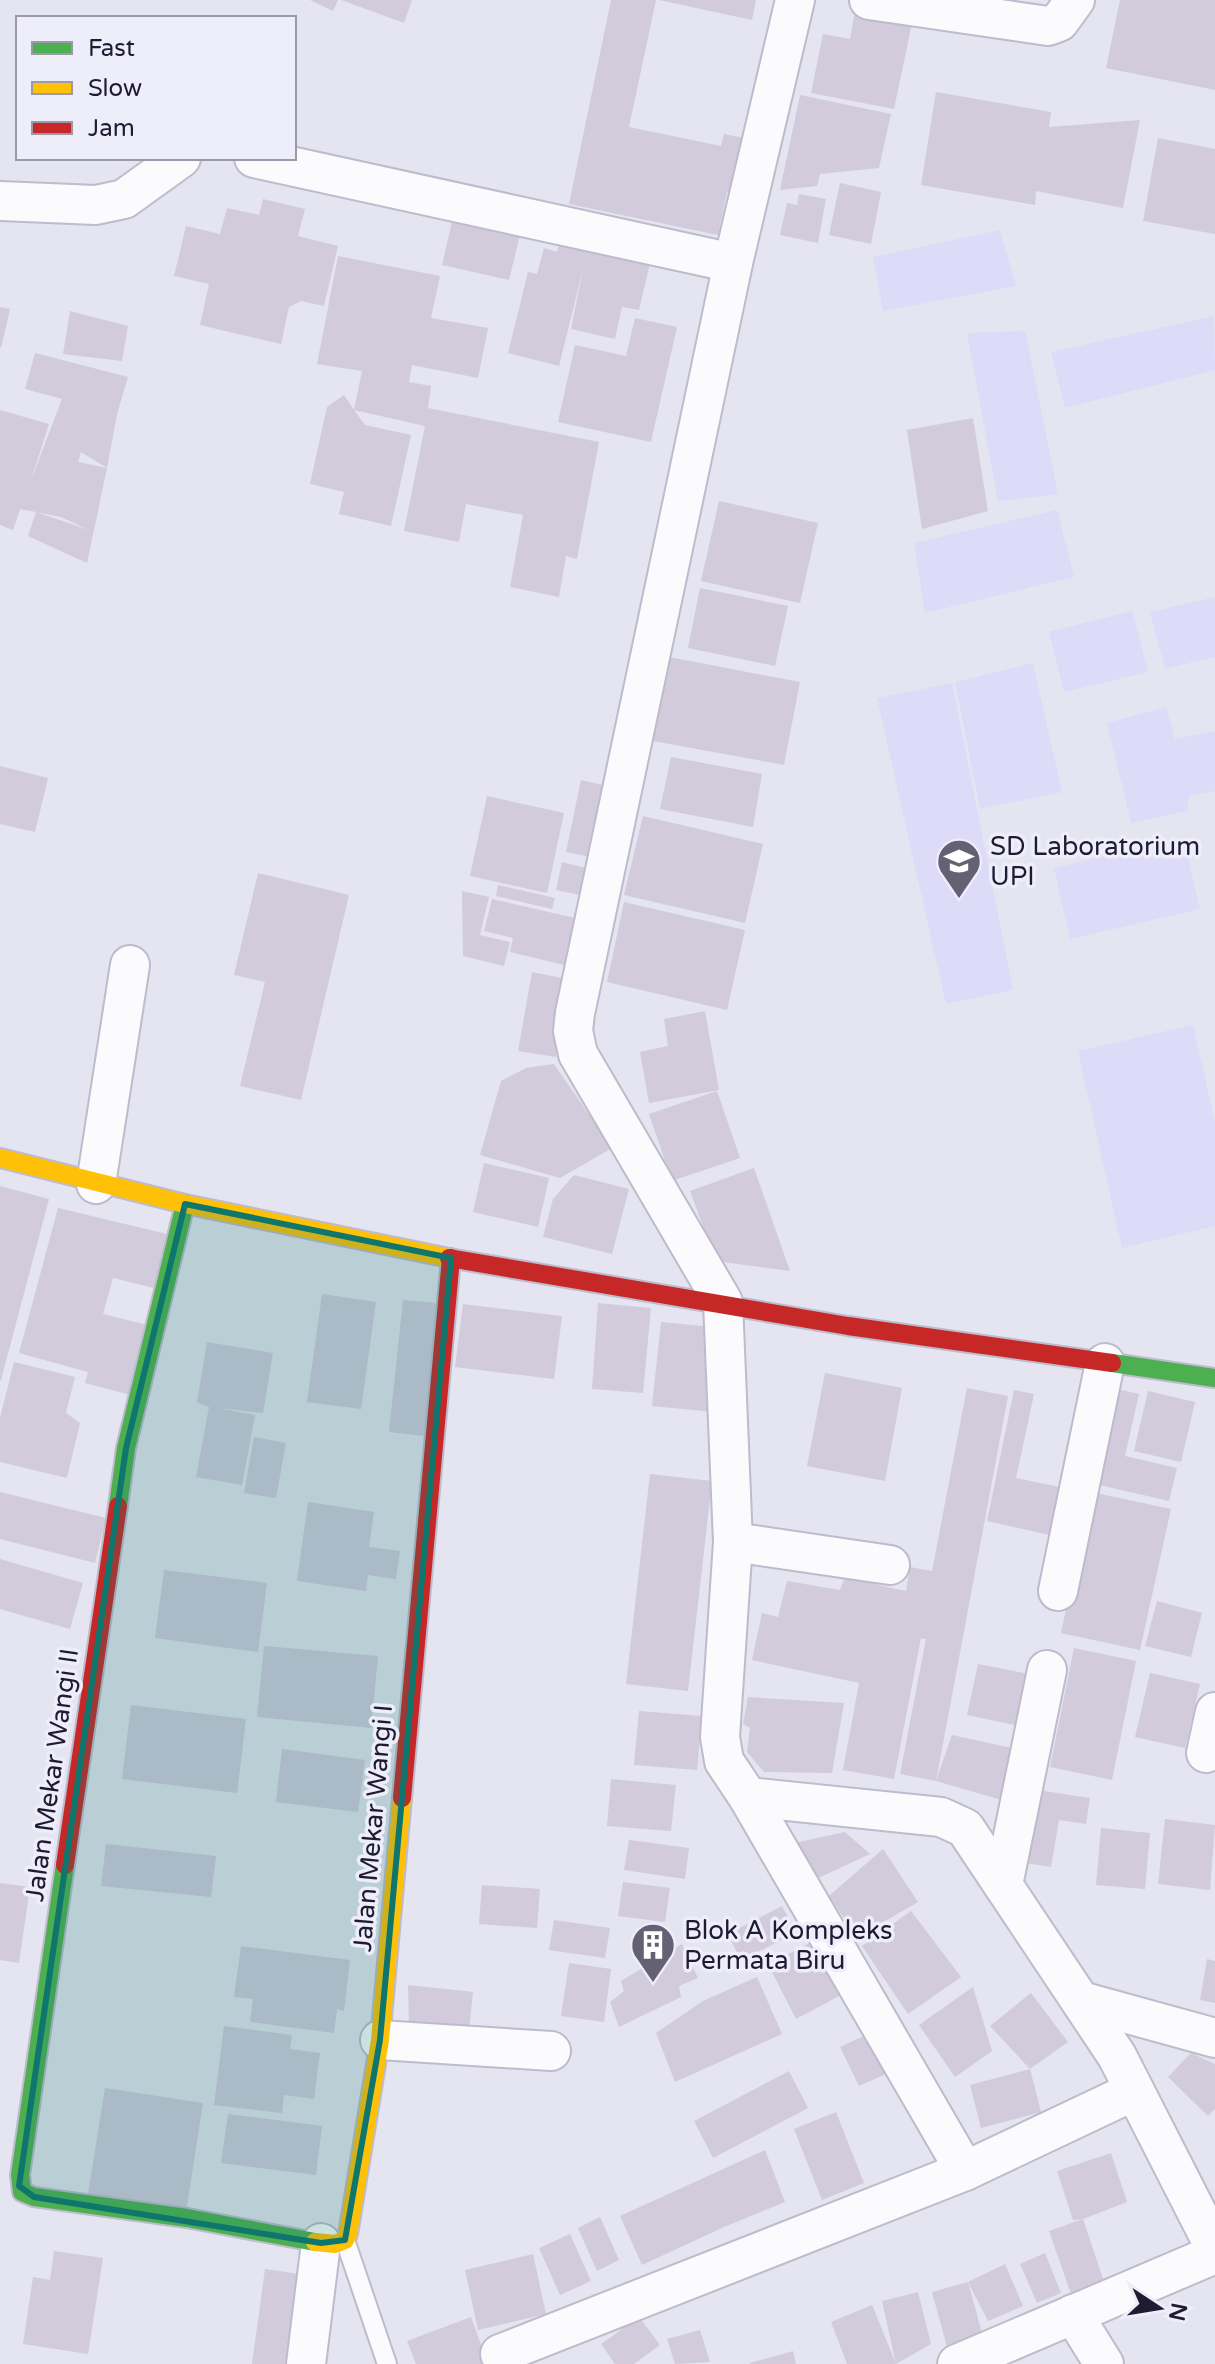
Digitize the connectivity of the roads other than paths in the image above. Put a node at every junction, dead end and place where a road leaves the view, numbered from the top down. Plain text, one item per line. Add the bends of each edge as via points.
1 (795, 0) edge
2 (869, 0) edge
3 (1075, 0) edge
4 (178, 160) edge
5 (263, 160) edge
6 (0, 201) edge
7 (733, 263) junction
8 (130, 965) dead end
9 (0, 1158) edge
10 (96, 1184) junction
11 (185, 1204) junction
12 (451, 1258) junction
13 (723, 1302) junction
14 (1105, 1363) junction
15 (1215, 1378) edge
16 (733, 1542) junction
17 (890, 1565) dead end
18 (1058, 1591) dead end
19 (1047, 1670) dead end
20 (1215, 1712) edge
21 (1206, 1753) dead end
22 (748, 1797) junction
23 (1003, 1885) junction
24 (1081, 2001) junction
25 (1215, 2038) edge
26 (380, 2040) junction
27 (551, 2051) dead end
28 (1134, 2091) junction
29 (965, 2171) junction
30 (333, 2241) junction
31 (1215, 2251) edge
32 (1073, 2314) junction
33 (500, 2354) dead end
34 (306, 2364) edge
35 (387, 2364) edge
36 (957, 2364) edge
37 (1104, 2364) edge

1 - 7 street
2 - 3 street via 1048,26 1059,22
4 - 6 street via 124,199 96,205
5 - 7 street
7 - 13 street via 573,1031 578,1054
8 - 10 street
9 - 10 street
10 - 11 street
11 - 12 street
11 - 30 street, Jalan Mekar Wangi II via 126,1448 19,2186 34,2197
12 - 13 street
12 - 26 street, Jalan Mekar Wangi I
13 - 14 street
13 - 16 street
14 - 15 street
14 - 18 street
16 - 17 street
16 - 22 street via 720,1737 724,1761
19 - 23 street
20 - 21 street
22 - 23 street via 941,1817 965,1828
22 - 29 street
23 - 24 street
24 - 25 street
24 - 28 street
26 - 27 street
26 - 30 street, Jalan Mekar Wangi I
28 - 29 street
28 - 31 street
29 - 33 street
30 - 34 street
30 - 35 lane
31 - 32 street
32 - 36 street
32 - 37 street

